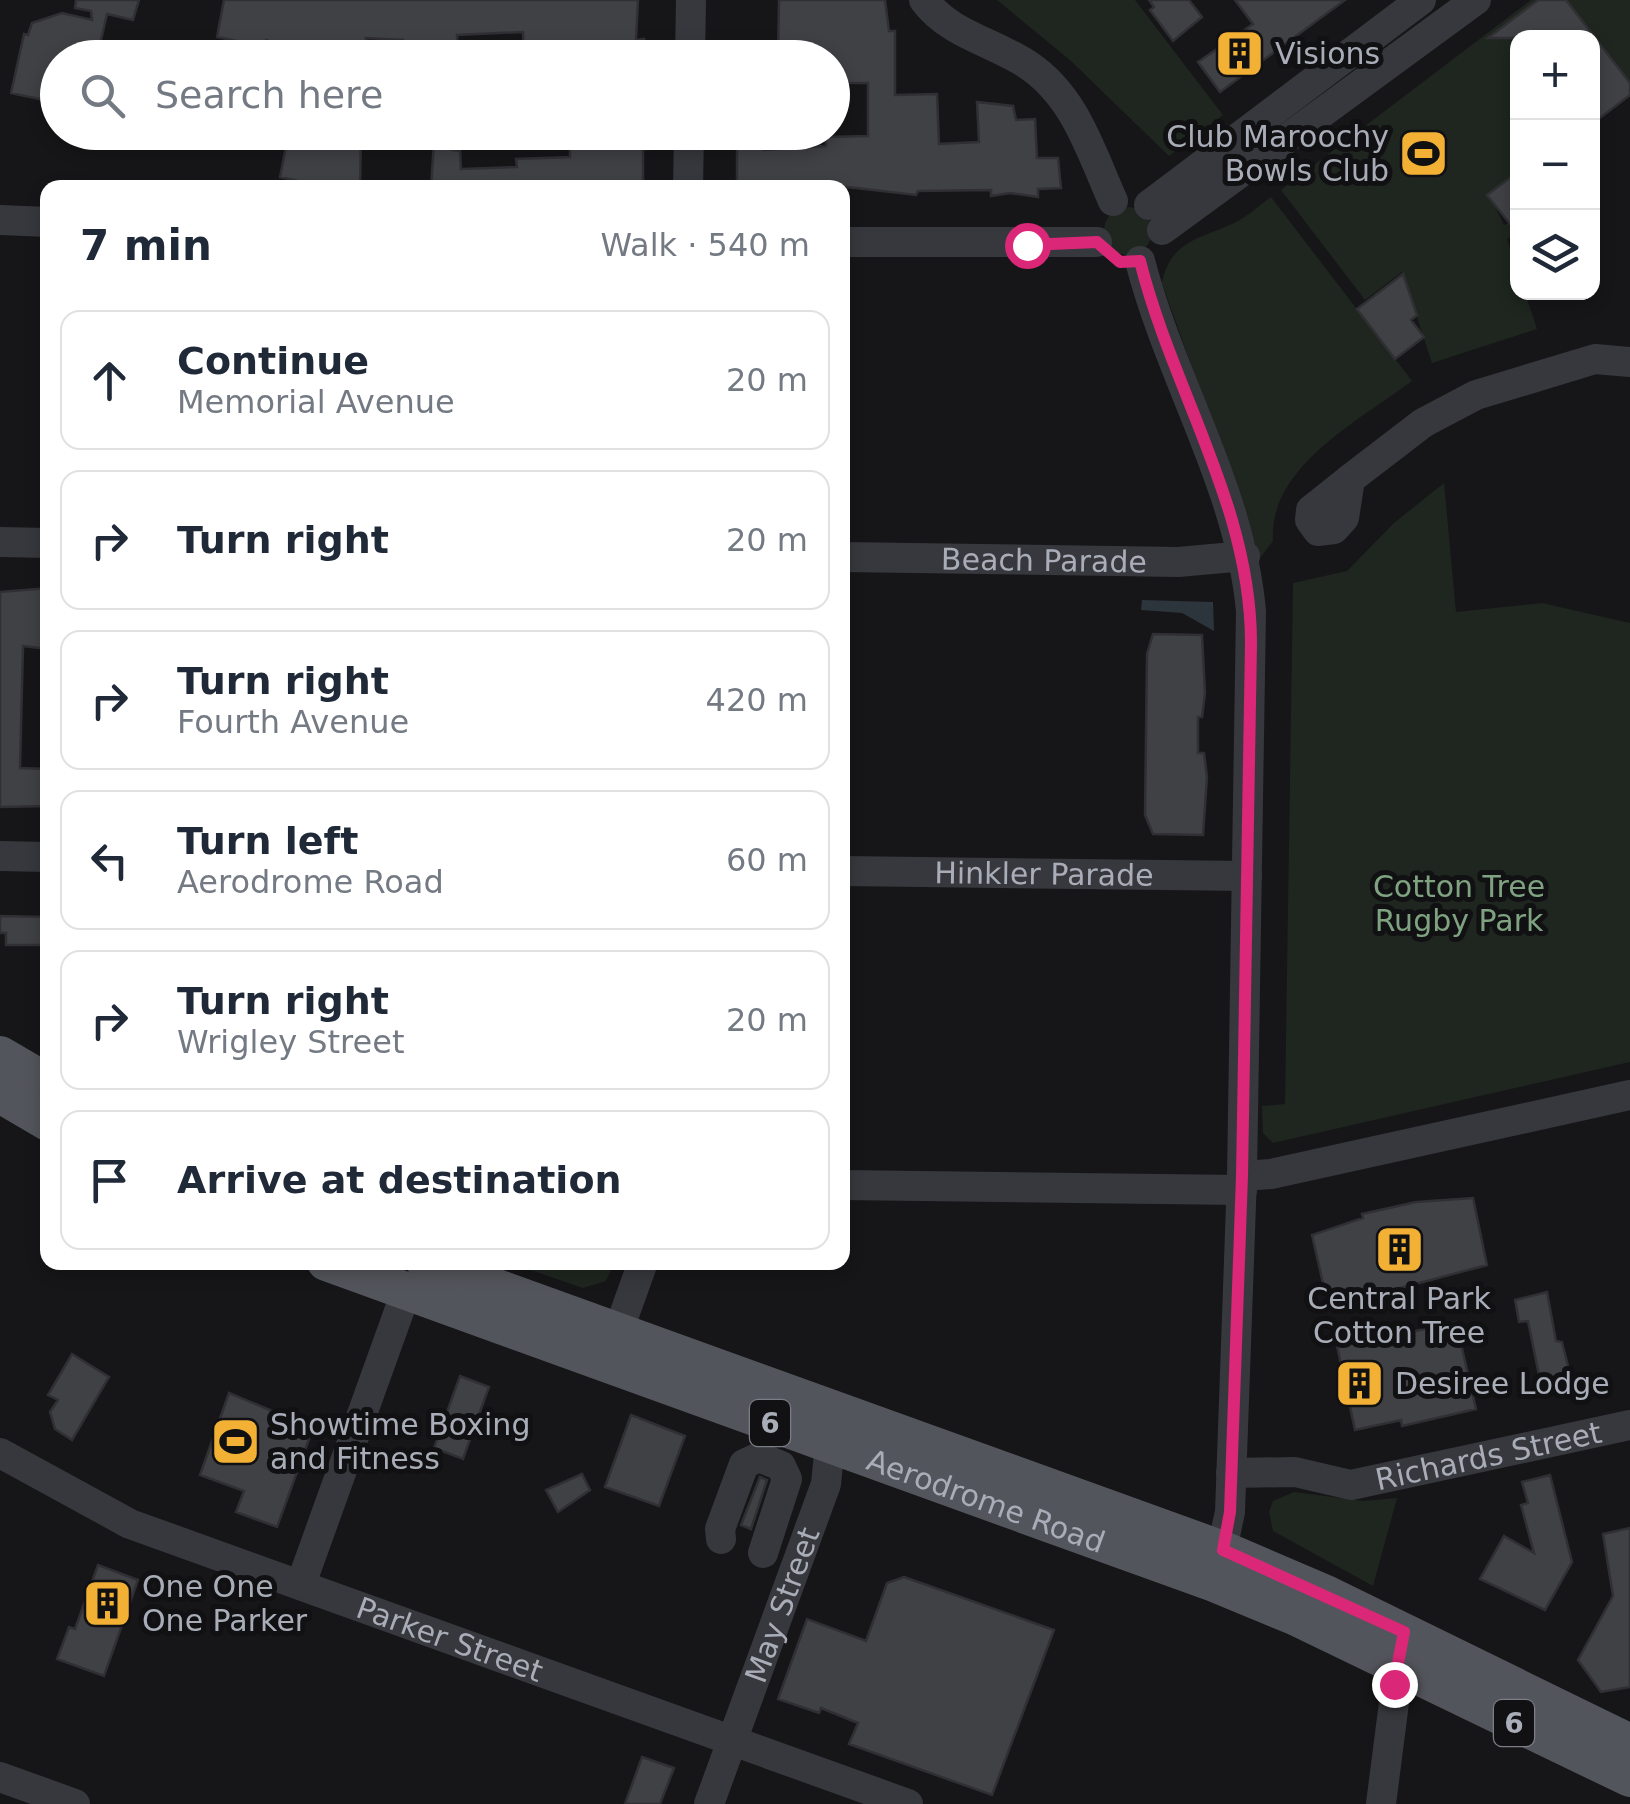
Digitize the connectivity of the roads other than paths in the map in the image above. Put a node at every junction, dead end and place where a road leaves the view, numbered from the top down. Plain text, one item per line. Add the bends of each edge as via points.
1 (691, 0) edge
2 (924, 0) edge
3 (1421, 0) edge
4 (1476, 0) edge
5 (690, 40) edge
6 (689, 150) edge
7 (688, 180) edge
8 (1113, 201) junction
9 (1156, 217) junction
10 (0, 220) edge
11 (40, 222) edge
12 (850, 242) edge
13 (1097, 242) junction
14 (1140, 261) junction
15 (1630, 362) edge
16 (1350, 479) dead end
17 (0, 542) edge
18 (40, 543) edge
19 (1245, 556) junction
20 (850, 557) edge
21 (0, 856) edge
22 (40, 857) edge
23 (850, 871) edge
24 (1247, 876) junction
25 (0, 1056) edge
26 (40, 1078) edge
27 (0, 1094) edge
28 (1630, 1095) edge
29 (40, 1117) edge
30 (1242, 1183) junction
31 (850, 1185) edge
32 (374, 1270) edge
33 (640, 1270) edge
34 (416, 1277) edge
35 (618, 1332) junction
36 (812, 1403) junction
37 (1630, 1425) edge
38 (830, 1444) junction
39 (0, 1453) edge
40 (1231, 1473) junction
41 (721, 1540) dead end
42 (762, 1553) dead end
43 (1218, 1566) junction
44 (301, 1584) junction
45 (1401, 1650) junction
46 (732, 1740) junction
47 (1630, 1742) edge
48 (0, 1777) edge
49 (1630, 1778) edge
50 (75, 1804) edge
51 (709, 1804) edge
52 (908, 1804) edge
53 (1381, 1804) edge

1 - 5 street
2 - 8 street via 964,34 1027,64 1052,84 1068,103
3 - 9 street
4 - 9 street
6 - 7 street
8 - 9 street via 1132,198
8 - 13 street via 1096,223
9 - 14 street via 1156,249
10 - 11 street
12 - 13 street
13 - 14 street via 1120,262
14 - 19 street
15 - 16 street via 1594,358 1476,395 1423,423
17 - 18 street
19 - 20 street, Beach Parade via 1178,562
19 - 24 street via 1251,612
21 - 22 street
23 - 24 street, Hinkler Parade
24 - 30 street
25 - 26 main road
27 - 29 main road
28 - 30 street
30 - 31 street
30 - 40 street
32 - 34 main road, Aerodrome Road / 6
33 - 35 street
34 - 35 main road, Aerodrome Road / 6
34 - 38 main road, Aerodrome Road / 6
34 - 44 street
35 - 36 main road, Aerodrome Road / 6
36 - 38 street
36 - 43 main road, Aerodrome Road / 6
37 - 40 street, Richards Street via 1351,1485 1295,1472
38 - 43 main road, Aerodrome Road / 6
38 - 46 street, May Street via 826,1484
39 - 44 street, Parker Street via 130,1524
40 - 43 street
41 - 42 street via 744,1464 759,1457 781,1466 787,1480
43 - 45 main road, Aerodrome Road / 6
44 - 46 street, Parker Street
45 - 47 main road, Aerodrome Road / 6
45 - 49 main road, Aerodrome Road / 6
45 - 53 street
46 - 51 street, May Street
46 - 52 street, Parker Street
48 - 50 street

